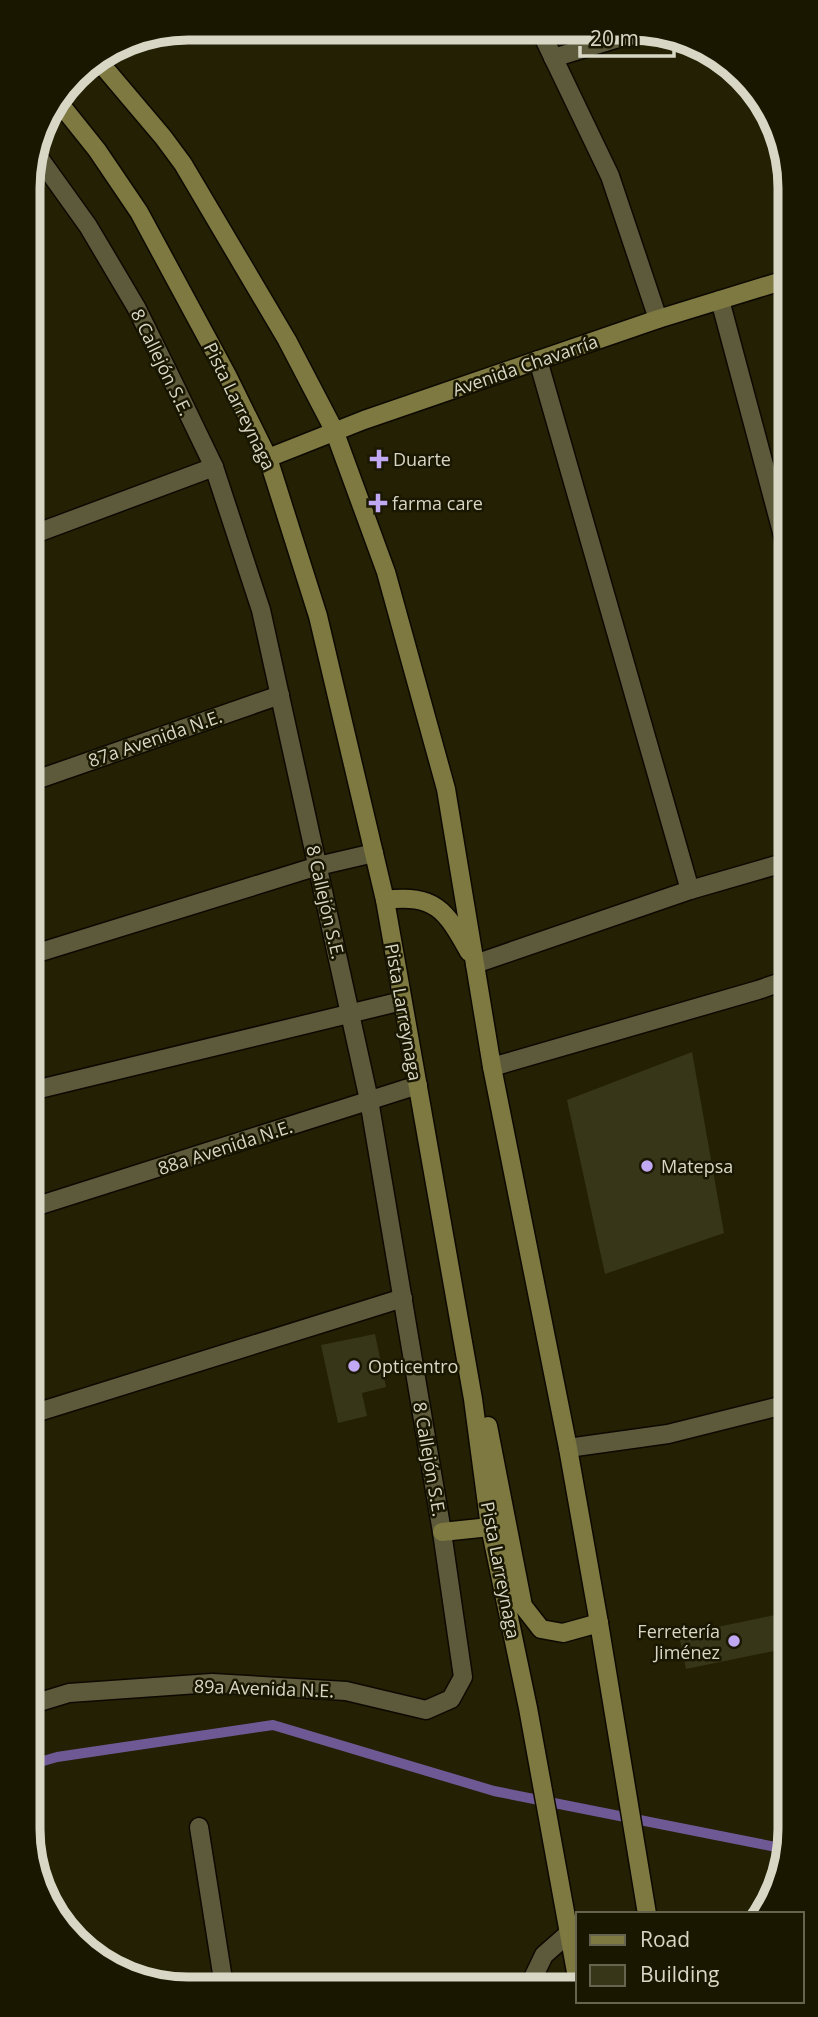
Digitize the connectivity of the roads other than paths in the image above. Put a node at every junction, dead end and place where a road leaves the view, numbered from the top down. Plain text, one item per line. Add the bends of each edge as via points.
1 (545, 40) edge
2 (597, 40) edge
3 (553, 58) junction
4 (104, 67) edge
5 (64, 108) edge
6 (43, 163) edge
7 (778, 282) edge
8 (720, 300) junction
9 (658, 319) junction
10 (538, 360) junction
11 (334, 430) junction
12 (268, 458) junction
13 (214, 467) junction
14 (778, 516) edge
15 (41, 532) edge
16 (280, 695) junction
17 (41, 778) edge
18 (374, 853) junction
19 (778, 865) edge
20 (318, 866) junction
21 (690, 890) junction
22 (385, 900) junction
23 (41, 953) edge
24 (475, 964) junction
25 (778, 983) edge
26 (402, 1001) junction
27 (351, 1013) junction
28 (492, 1067) junction
29 (418, 1085) junction
30 (40, 1089) edge
31 (369, 1100) junction
32 (40, 1205) edge
33 (403, 1298) junction
34 (473, 1399) junction
35 (777, 1407) edge
36 (40, 1411) edge
37 (568, 1448) junction
38 (490, 1527) junction
39 (442, 1532) junction
40 (599, 1623) junction
41 (451, 1699) joint
42 (40, 1702) edge
43 (199, 1827) dead end
44 (646, 1909) edge
45 (574, 1931) edge
46 (576, 1957) edge
47 (223, 1977) edge
48 (533, 1977) edge

1 - 3 street
2 - 3 street
3 - 9 street via 610,176
4 - 11 main road via 163,136 202,194
5 - 12 main road, Pista Larreynaga via 139,212
6 - 13 street, 8 Callejón S.E. via 88,226 135,307
7 - 8 main road, Avenida Chavarría
8 - 9 main road, Avenida Chavarría
8 - 14 street
9 - 10 main road, Avenida Chavarría
10 - 11 main road, Avenida Chavarría
10 - 21 street
11 - 12 main road, Avenida Chavarría
11 - 24 main road via 386,572 446,789
12 - 18 main road, Pista Larreynaga via 318,616
13 - 15 street
13 - 16 street, 8 Callejón S.E. via 261,610
16 - 17 street, 87a Avenida N.E.
16 - 20 street, 8 Callejón S.E.
18 - 20 street
18 - 22 main road, Pista Larreynaga
19 - 21 street
20 - 23 street
20 - 27 street, 8 Callejón S.E.
21 - 24 street
22 - 24 main road via 407,897 429,902 452,922
22 - 26 main road, Pista Larreynaga
24 - 28 main road
25 - 28 street
26 - 27 street
26 - 29 main road, Pista Larreynaga
27 - 30 street
27 - 31 street, 8 Callejón S.E.
28 - 37 main road
29 - 31 street, 88a Avenida N.E.
29 - 34 main road, Pista Larreynaga
31 - 32 street, 88a Avenida N.E.
31 - 33 street, 8 Callejón S.E.
33 - 36 street
33 - 39 street, 8 Callejón S.E.
34 - 38 main road, Pista Larreynaga
34 - 40 main road via 488,1426 523,1606 541,1629 563,1633
35 - 37 street via 668,1434
37 - 40 main road
38 - 39 main road
38 - 45 main road, Pista Larreynaga via 558,1878
39 - 41 street, 8 Callejón S.E. via 463,1677
40 - 44 main road
41 - 42 street, 89a Avenida N.E. via 426,1710 346,1691 212,1683 69,1693
43 - 47 street
45 - 46 main road, Pista Larreynaga
45 - 48 street via 544,1955

